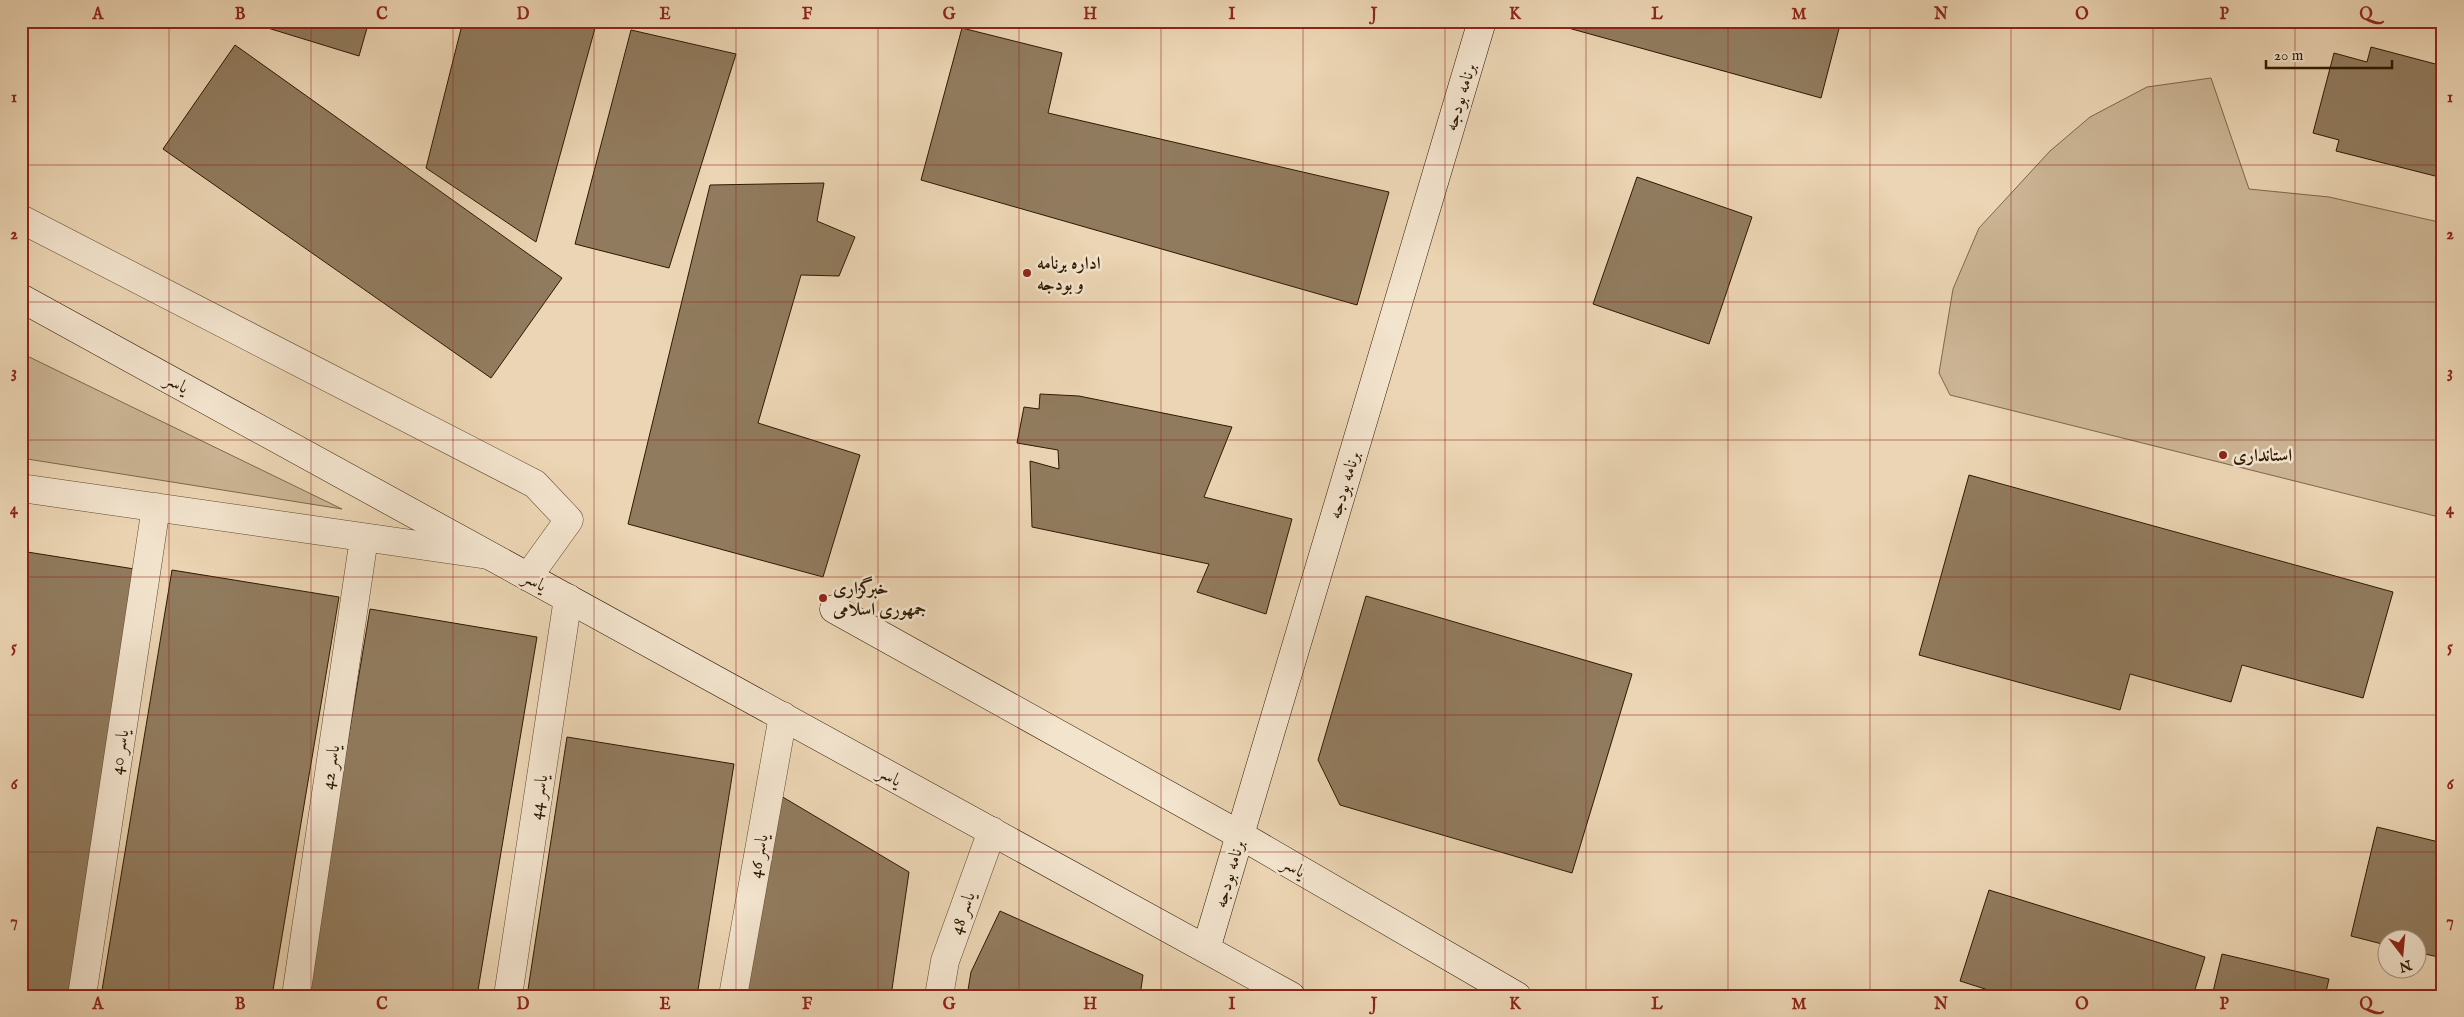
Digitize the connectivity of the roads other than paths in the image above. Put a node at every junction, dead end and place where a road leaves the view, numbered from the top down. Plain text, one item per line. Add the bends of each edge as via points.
1 (1482, 21) edge
2 (21, 219) edge
3 (21, 298) edge
4 (21, 488) edge
5 (156, 507) junction
6 (364, 538) junction
7 (490, 555) junction
8 (528, 577) junction
9 (568, 598) junction
10 (834, 609) dead end
11 (783, 716) junction
12 (992, 831) junction
13 (1240, 835) junction
14 (1206, 950) junction
15 (82, 996) edge
16 (296, 996) edge
17 (508, 996) edge
18 (732, 996) edge
19 (939, 996) edge
20 (1291, 996) edge
21 (1517, 996) edge

1 - 13 main road, برنامه بودجه
2 - 8 main road via 535,484 569,520
3 - 7 main road, یاسر
4 - 5 main road, یاسر
5 - 6 main road, یاسر
5 - 15 main road, یاسر 40
6 - 7 main road, یاسر
6 - 16 main road, یاسر 42
7 - 8 main road, یاسر
8 - 9 main road, یاسر
9 - 11 main road, یاسر
9 - 17 main road, یاسر 44
10 - 13 main road, یاسر
11 - 12 main road, یاسر
11 - 18 main road, یاسر 46
12 - 14 main road, یاسر
12 - 19 main road, یاسر 48 via 945,962
13 - 14 main road, برنامه بودجه
13 - 21 main road, یاسر
14 - 20 main road, یاسر

